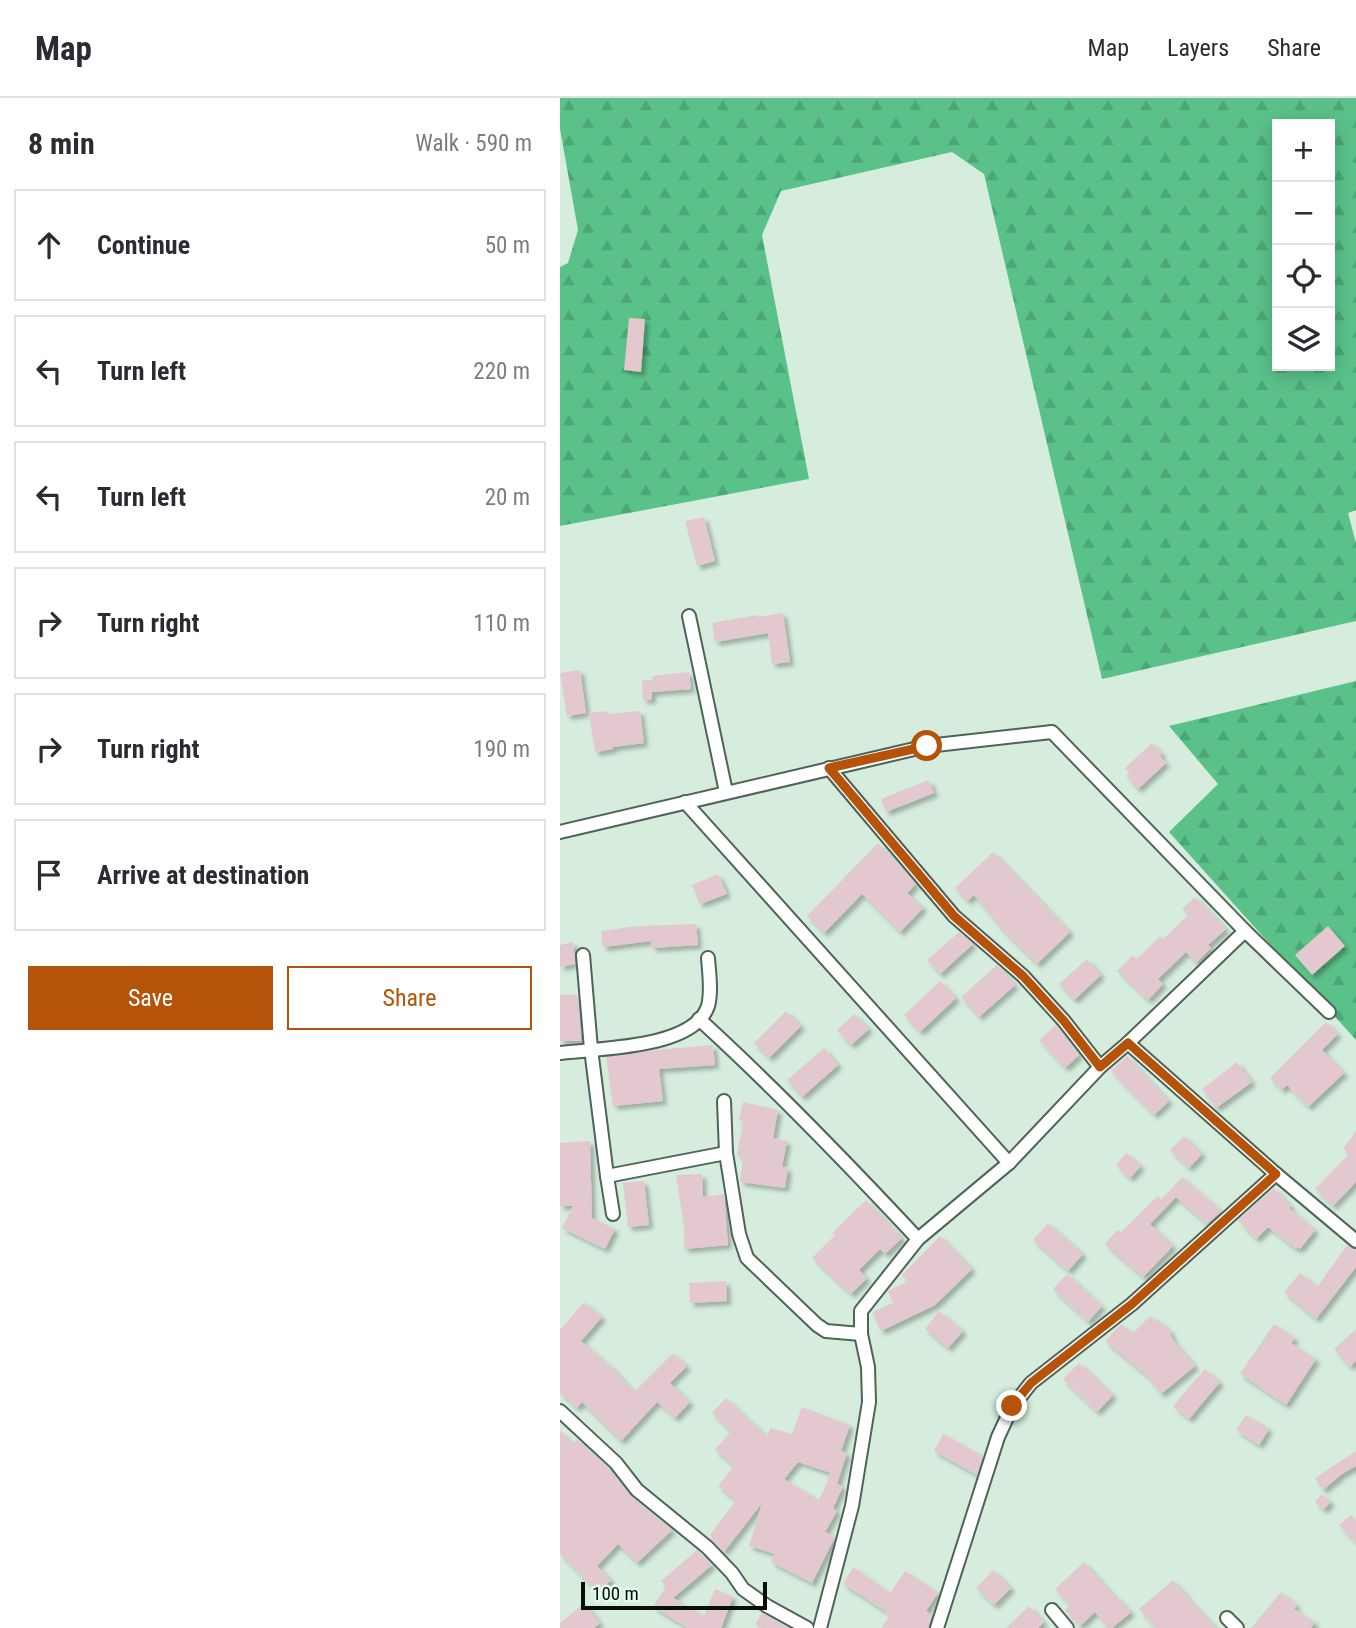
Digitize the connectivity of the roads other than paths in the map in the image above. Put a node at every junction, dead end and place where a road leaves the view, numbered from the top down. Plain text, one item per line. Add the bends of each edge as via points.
1 (689, 616) dead end
2 (829, 768) junction
3 (726, 792) junction
4 (685, 802) junction
5 (560, 832) edge
6 (1245, 931) junction
7 (583, 955) dead end
8 (708, 958) dead end
9 (1329, 1012) dead end
10 (699, 1020) junction
11 (1128, 1043) junction
12 (591, 1049) junction
13 (560, 1054) edge
14 (1100, 1067) junction
15 (724, 1101) dead end
16 (726, 1153) junction
17 (1009, 1163) junction
18 (1276, 1174) junction
19 (607, 1176) junction
20 (613, 1214) dead end
21 (918, 1239) junction
22 (1356, 1241) edge
23 (861, 1334) junction
24 (560, 1411) edge
25 (1052, 1611) dead end
26 (1227, 1618) dead end
27 (807, 1628) edge
28 (820, 1628) edge
29 (937, 1628) edge
30 (1068, 1628) edge
31 (1237, 1628) edge

1 - 3 street
2 - 3 street
2 - 6 street via 927,746 1052,732
2 - 14 street via 954,916 1023,976
3 - 4 street
4 - 5 street
4 - 17 street
6 - 9 street
6 - 11 street
7 - 12 street
8 - 10 street via 709,1001
10 - 12 street via 660,1042
10 - 21 street via 830,1146
11 - 14 street
11 - 18 street
12 - 13 street
12 - 19 street
14 - 17 street
15 - 16 street
16 - 19 street
16 - 23 street via 747,1258 817,1325 826,1331
17 - 21 street
18 - 22 street
18 - 29 street via 1132,1304 1031,1383 1012,1406
19 - 20 street
21 - 23 street via 861,1311
23 - 28 street via 869,1402 852,1506
24 - 27 street via 617,1463 637,1490 706,1547 743,1588
25 - 30 street
26 - 31 street

